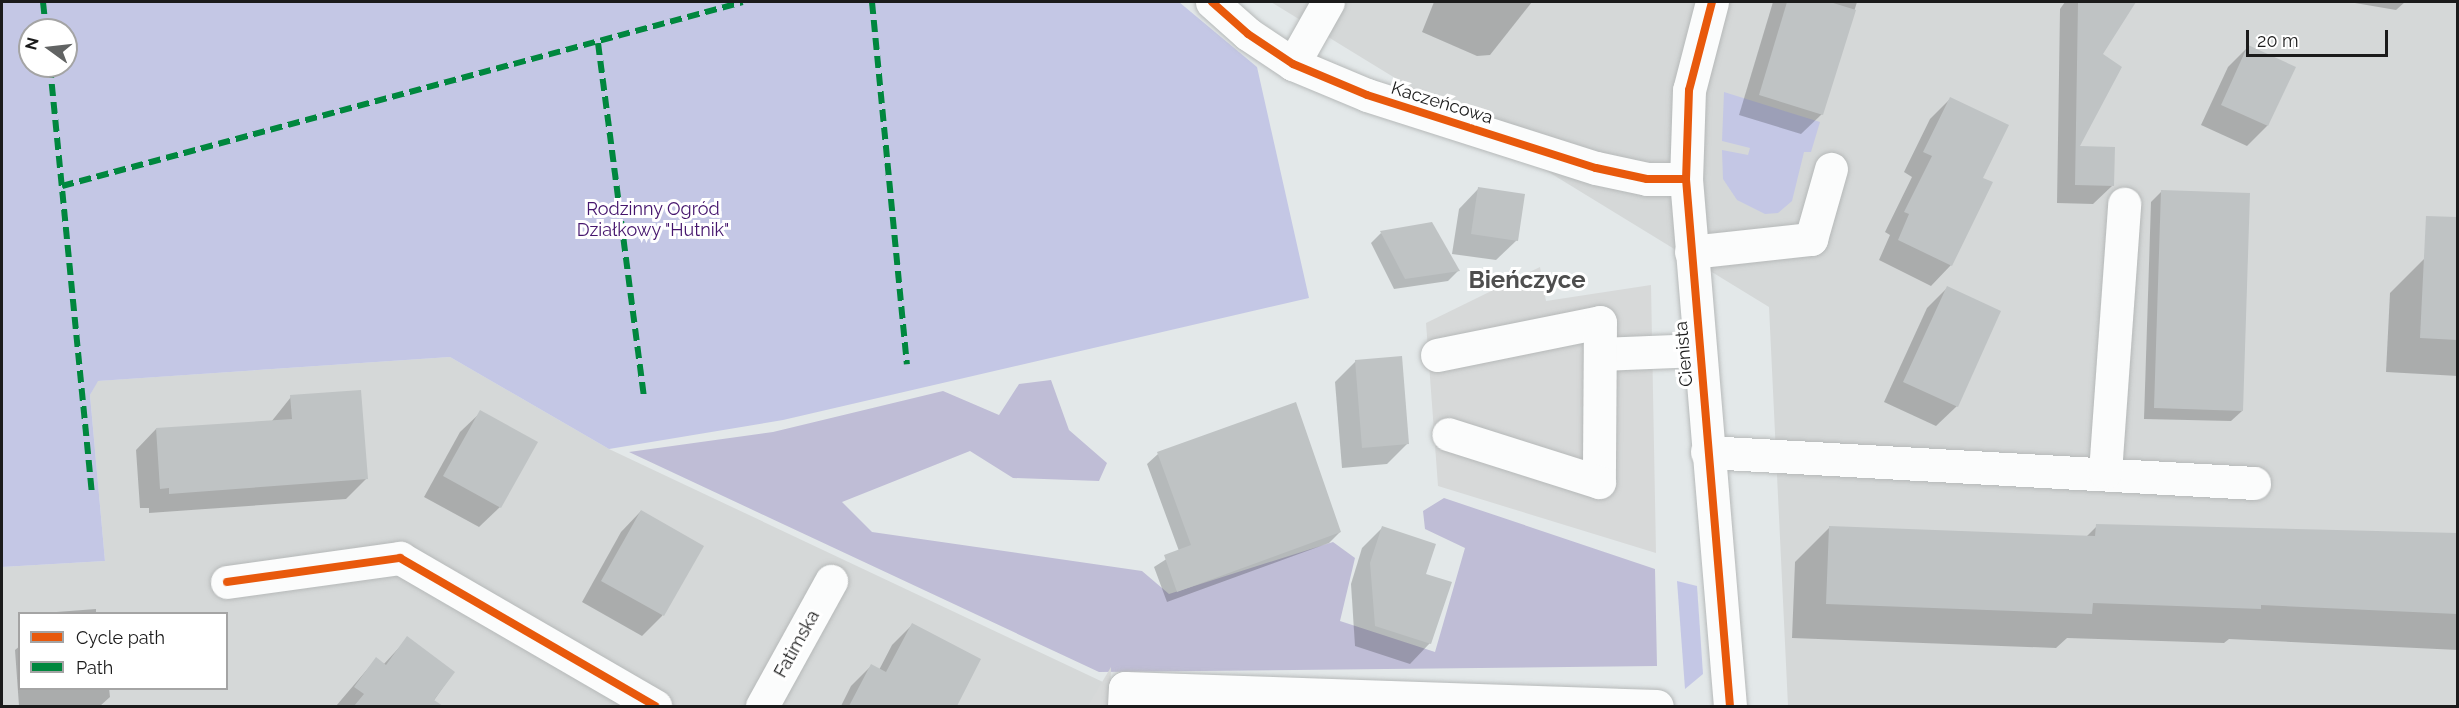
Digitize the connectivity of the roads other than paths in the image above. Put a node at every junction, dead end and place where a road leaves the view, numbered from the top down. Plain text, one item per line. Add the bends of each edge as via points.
1 (1212, 2) edge
2 (1328, 2) edge
3 (1713, 2) edge
4 (1293, 64) junction
5 (1832, 169) dead end
6 (1686, 178) junction
7 (2124, 204) dead end
8 (1691, 252) junction
9 (1699, 350) junction
10 (1600, 354) junction
11 (1437, 355) dead end
12 (1448, 434) dead end
13 (1707, 452) junction
14 (2105, 472) junction
15 (2254, 483) dead end
16 (831, 581) dead end
17 (227, 582) dead end
18 (655, 706) edge
19 (762, 706) edge
20 (1124, 706) edge
21 (1657, 706) edge
22 (1730, 706) edge

1 - 4 street, Kaczeńcowa via 1248,34
2 - 4 street
3 - 6 street, Cienista via 1689,90
4 - 6 street, Kaczeńcowa via 1367,95 1596,168 1647,179
5 - 8 street via 1811,239
6 - 8 street, Cienista
7 - 14 street
8 - 9 street, Cienista
9 - 10 street
9 - 13 street, Cienista
10 - 11 street via 1600,322
10 - 12 street via 1599,482
13 - 14 street
13 - 22 street, Cienista
14 - 15 street
16 - 19 street, Fatimska
17 - 18 street via 400,558
20 - 21 street via 1125,687

